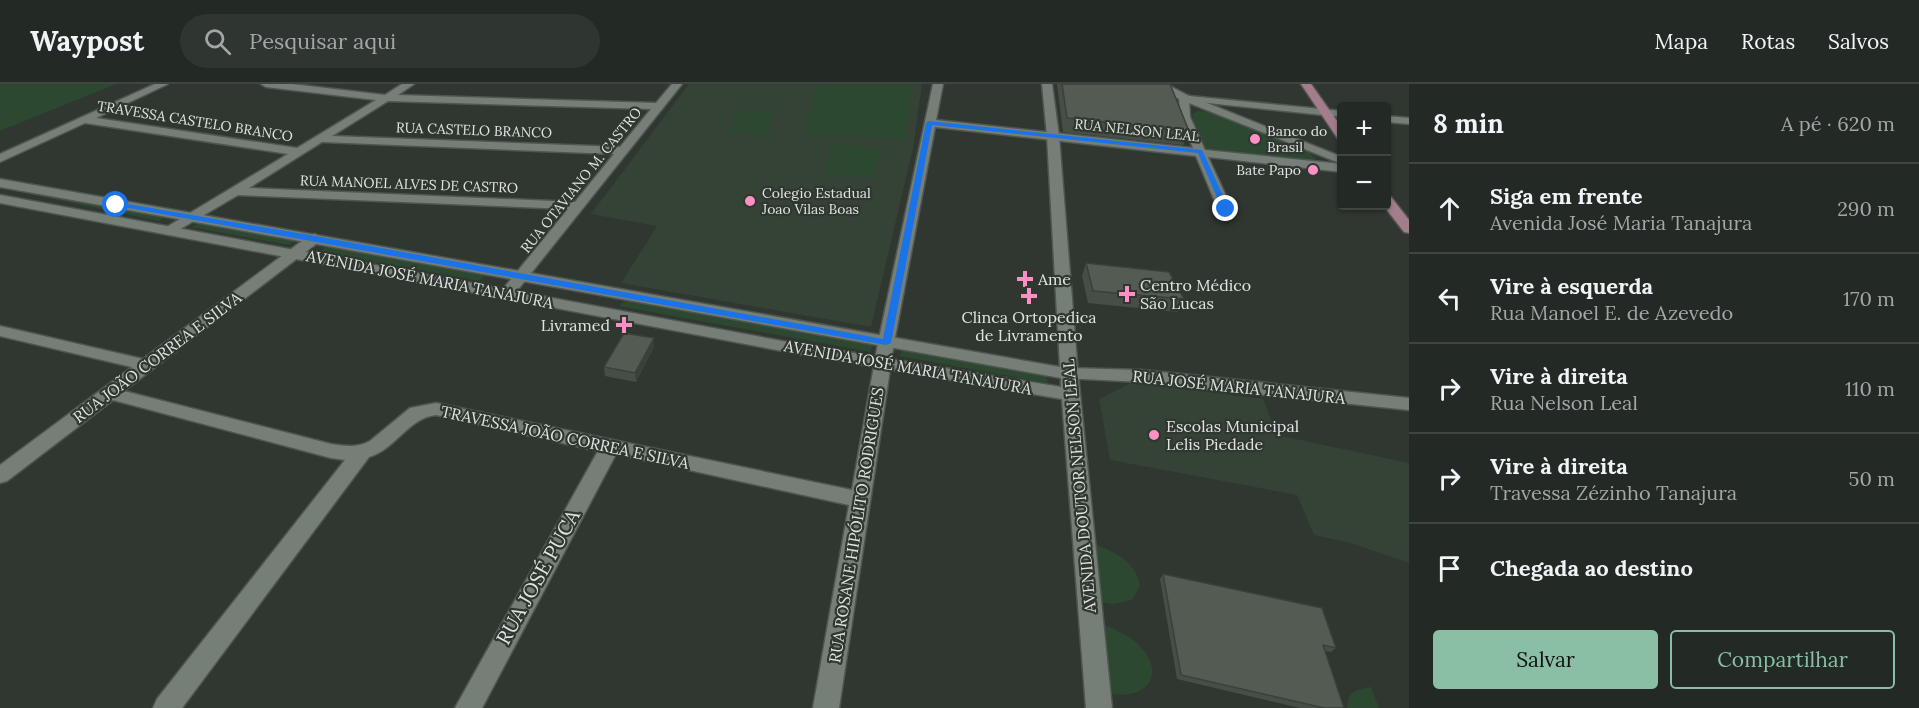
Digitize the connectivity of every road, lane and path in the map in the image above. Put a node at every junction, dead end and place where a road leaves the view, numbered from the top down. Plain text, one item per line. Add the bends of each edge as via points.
1 (163, 84) edge
2 (266, 84) edge
3 (409, 84) edge
4 (677, 84) edge
5 (938, 84) edge
6 (1047, 84) edge
7 (1158, 84) edge
8 (1306, 84) edge
9 (1183, 97) junction
10 (387, 98) junction
11 (659, 106) junction
12 (1325, 113) junction
13 (1337, 114) edge
14 (84, 120) junction
15 (1391, 120) edge
16 (1409, 122) edge
17 (929, 123) junction
18 (1337, 131) edge
19 (1053, 136) junction
20 (323, 139) junction
21 (623, 151) junction
22 (301, 152) junction
23 (1200, 152) junction
24 (0, 158) edge
25 (1337, 159) edge
26 (1337, 168) edge
27 (0, 183) edge
28 (44, 191) junction
29 (237, 191) junction
30 (0, 200) edge
31 (20, 203) junction
32 (580, 206) junction
33 (1391, 206) edge
34 (1226, 209) dead end
35 (193, 218) junction
36 (1409, 229) edge
37 (170, 231) junction
38 (315, 238) junction
39 (294, 254) junction
40 (521, 277) junction
41 (507, 294) junction
42 (0, 331) edge
43 (885, 353) junction
44 (146, 365) junction
45 (1069, 374) junction
46 (108, 393) junction
47 (1072, 395) junction
48 (1409, 404) edge
49 (610, 447) junction
50 (362, 452) junction
51 (0, 476) edge
52 (861, 500) junction
53 (166, 708) edge
54 (468, 708) edge
55 (826, 708) edge
56 (1099, 708) edge

1 - 14 street
2 - 10 street
3 - 10 street
4 - 11 street, RUA OTAVIANO M. CASTRO
5 - 17 street, RUA ROSANE HIPÓLITO RODRIGUES
6 - 19 street, AVENIDA DOUTOR NELSON LEAL
7 - 9 street
8 - 12 main road
9 - 12 street
9 - 23 street via 1185,117
9 - 25 street
10 - 11 street
10 - 20 street
11 - 21 street, RUA OTAVIANO M. CASTRO
12 - 13 street
12 - 18 main road
14 - 22 street, TRAVESSA CASTELO BRANCO
14 - 24 street
15 - 16 street
17 - 19 street, RUA NELSON LEAL
17 - 43 street, RUA ROSANE HIPÓLITO RODRIGUES
19 - 23 street, RUA NELSON LEAL
19 - 45 street, AVENIDA DOUTOR NELSON LEAL
20 - 21 street, RUA CASTELO BRANCO
20 - 22 street
21 - 32 street, RUA OTAVIANO M. CASTRO
22 - 29 street
23 - 26 street, RUA NELSON LEAL
23 - 34 street
27 - 28 street, AVENIDA JOSÉ MARIA TANAJURA
28 - 31 street
28 - 35 street, AVENIDA JOSÉ MARIA TANAJURA
29 - 32 street, RUA MANOEL ALVES DE CASTRO
29 - 35 street
30 - 31 street, AVENIDA JOSÉ MARIA TANAJURA
31 - 37 street, AVENIDA JOSÉ MARIA TANAJURA
32 - 40 street, RUA OTAVIANO M. CASTRO
33 - 36 main road
35 - 37 street
35 - 38 street, AVENIDA JOSÉ MARIA TANAJURA
37 - 39 street, AVENIDA JOSÉ MARIA TANAJURA
38 - 39 street, RUA JOÃO CORREA E SILVA
38 - 40 street, AVENIDA JOSÉ MARIA TANAJURA
39 - 41 street, AVENIDA JOSÉ MARIA TANAJURA
39 - 44 street, RUA JOÃO CORREA E SILVA
40 - 41 street, RUA OTAVIANO M. CASTRO
40 - 43 street, AVENIDA JOSÉ MARIA TANAJURA
41 - 43 street, AVENIDA JOSÉ MARIA TANAJURA
42 - 44 street
43 - 45 street, AVENIDA JOSÉ MARIA TANAJURA
43 - 47 street, AVENIDA JOSÉ MARIA TANAJURA
43 - 52 street, RUA ROSANE HIPÓLITO RODRIGUES
44 - 46 street, RUA JOÃO CORREA E SILVA
45 - 47 street, AVENIDA DOUTOR NELSON LEAL
45 - 48 street, RUA JOSÉ MARIA TANAJURA via 1172,379
46 - 50 street via 331,451
46 - 51 street, RUA JOÃO CORREA E SILVA
47 - 56 street, AVENIDA DOUTOR NELSON LEAL
49 - 50 street, TRAVESSA JOÃO CORREA E SILVA via 424,409 406,418 376,447
49 - 52 street, TRAVESSA JOÃO CORREA E SILVA
49 - 54 street, RUA JOSÉ PUCA
50 - 53 street
52 - 55 street, RUA ROSANE HIPÓLITO RODRIGUES

